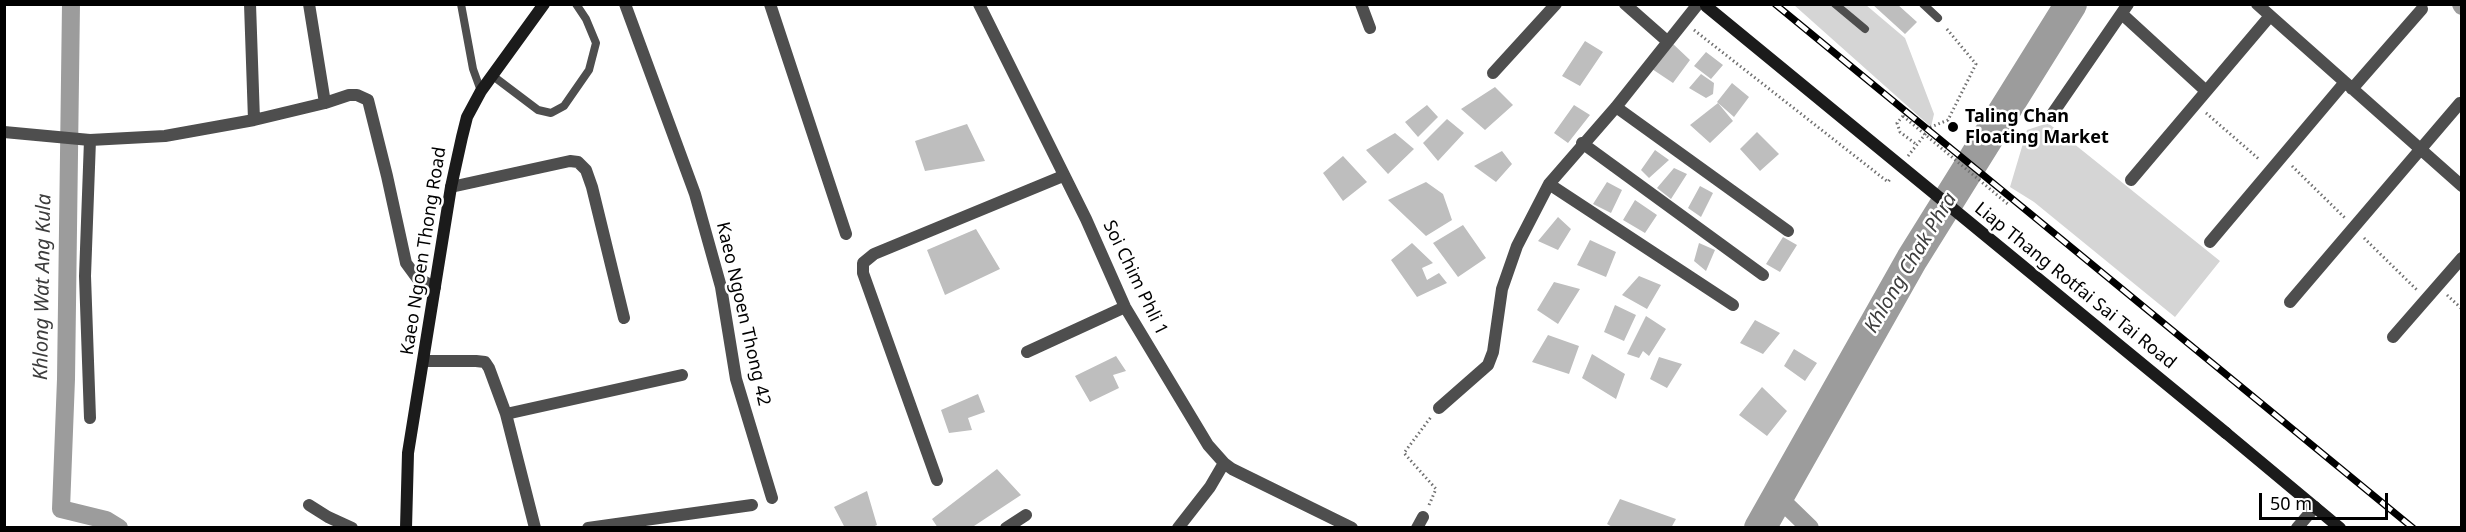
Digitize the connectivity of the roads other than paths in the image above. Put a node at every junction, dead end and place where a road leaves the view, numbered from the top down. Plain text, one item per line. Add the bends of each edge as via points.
1 (250, 4) edge
2 (309, 4) edge
3 (461, 4) edge
4 (544, 4) edge
5 (576, 4) edge
6 (625, 4) edge
7 (770, 4) edge
8 (979, 4) edge
9 (1360, 4) edge
10 (1556, 4) edge
11 (1625, 4) edge
12 (1835, 4) edge
13 (1923, 4) edge
14 (2257, 4) edge
15 (1702, 5) edge
16 (2125, 9) edge
17 (2422, 9) dead end
18 (2270, 16) junction
19 (1938, 18) road end
20 (1370, 28) dead end
21 (1865, 29) dead end
22 (1667, 41) junction
23 (1493, 72) dead end
24 (493, 76) junction
25 (2348, 85) junction
26 (481, 91) junction
27 (2206, 91) junction
28 (325, 103) junction
29 (2460, 103) edge
30 (1616, 107) junction
31 (2053, 113) dead end
32 (254, 120) junction
33 (4, 132) edge
34 (90, 140) junction
35 (1582, 144) junction
36 (2420, 148) junction
37 (1063, 176) junction
38 (2131, 180) dead end
39 (1549, 184) junction
40 (2462, 186) edge
41 (451, 187) junction
42 (1788, 231) dead end
43 (846, 234) dead end
44 (2210, 242) dead end
45 (2462, 258) edge
46 (1762, 274) dead end
47 (435, 287) junction
48 (2290, 302) dead end
49 (1733, 305) dead end
50 (1125, 308) junction
51 (624, 318) dead end
52 (2393, 337) dead end
53 (1027, 351) dead end
54 (424, 361) junction
55 (682, 375) dead end
56 (1439, 408) road end
57 (506, 414) junction
58 (90, 418) dead end
59 (1224, 463) junction
60 (937, 480) dead end
61 (772, 498) dead end
62 (309, 505) dead end
63 (752, 505) dead end
64 (2315, 507) junction
65 (1026, 515) dead end
66 (352, 528) edge
67 (406, 528) edge
68 (535, 528) edge
69 (588, 528) edge
70 (1006, 528) edge
71 (1178, 528) edge
72 (1352, 528) edge
73 (2297, 528) edge
74 (2340, 528) edge

1 - 32 street
2 - 28 street
3 - 26 lane
4 - 24 main road, Kaeo Ngoen Thong Road
5 - 24 lane via 596,43 588,70 564,106 551,113 538,110
6 - 61 street, Kaeo Ngoen Thong 42 via 695,194 721,287 736,379
7 - 43 street
8 - 37 street, Soi Chim Phli 1
9 - 20 street
10 - 23 street
11 - 22 street
12 - 21 lane
13 - 19 lane
14 - 18 street
15 - 22 street
15 - 64 main road, Liap Thang Rotfai Sai Tai Road, bridge
16 - 27 street
16 - 31 street
17 - 25 street
18 - 25 street
18 - 27 street
22 - 30 street
24 - 26 main road, Kaeo Ngoen Thong Road
25 - 36 street
25 - 44 street
26 - 41 main road, Kaeo Ngoen Thong Road via 467,117
27 - 38 street
28 - 32 street
28 - 47 street via 349,95 368,100 406,263 417,278
29 - 36 street
30 - 35 street
30 - 42 street
32 - 34 street via 165,136
33 - 34 street
34 - 58 street via 85,276
35 - 39 street
35 - 46 street
36 - 40 street
36 - 48 street
37 - 50 street, Soi Chim Phli 1
37 - 60 street via 874,254 863,263 863,273
39 - 49 street
39 - 56 street via 1517,246 1502,289 1488,365
41 - 47 main road, Kaeo Ngoen Thong Road
41 - 51 street via 578,162 586,170 592,187
45 - 52 street
47 - 54 main road, Kaeo Ngoen Thong Road
50 - 53 street
50 - 59 street, Soi Chim Phli 1 via 1208,445
54 - 57 street via 485,362
54 - 67 main road, Kaeo Ngoen Thong Road via 408,453
55 - 57 street
57 - 68 street
59 - 71 street
59 - 72 street, Soi Chim Phli 1
62 - 66 street
63 - 69 street
64 - 73 street
64 - 74 main road, Liap Thang Rotfai Sai Tai Road
65 - 70 street

